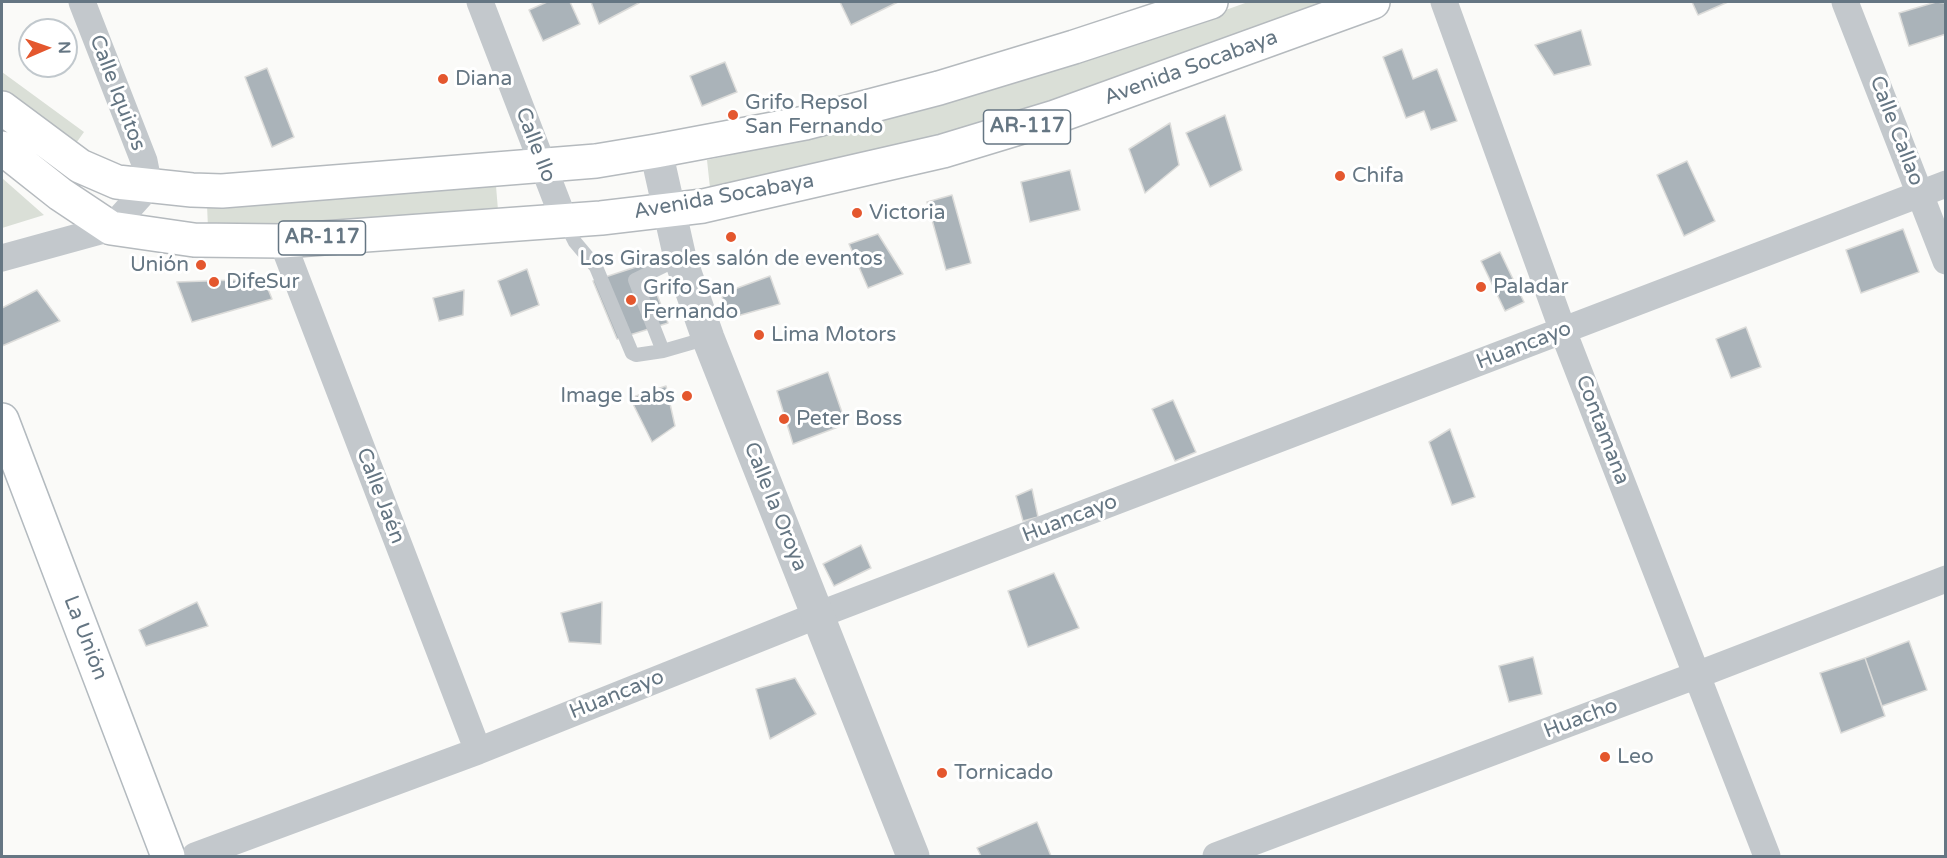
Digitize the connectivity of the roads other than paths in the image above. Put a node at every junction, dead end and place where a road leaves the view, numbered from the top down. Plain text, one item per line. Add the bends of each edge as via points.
1 (82, 2) edge
2 (480, 2) edge
3 (1211, 2) edge
4 (1373, 2) edge
5 (1444, 2) edge
6 (1845, 2) edge
7 (2, 108) edge
8 (2, 148) edge
9 (656, 152) junction
10 (543, 166) junction
11 (1946, 184) edge
12 (149, 186) junction
13 (1920, 194) junction
14 (668, 211) junction
15 (564, 220) junction
16 (111, 228) junction
17 (282, 241) junction
18 (2, 258) edge
19 (680, 258) junction
20 (1946, 261) edge
21 (1563, 331) junction
22 (708, 338) junction
23 (663, 351) junction
24 (2, 420) edge
25 (1946, 579) edge
26 (818, 615) junction
27 (1697, 675) junction
28 (478, 751) junction
29 (168, 856) edge
30 (195, 856) edge
31 (913, 856) edge
32 (1216, 856) edge
33 (1767, 856) edge

1 - 12 street, Calle Iquitos via 144,161
2 - 10 street, Calle Ilo
3 - 9 main road via 939,88 805,123
4 - 14 main road, Avenida Socabaya / AR-117 via 998,136 894,164
5 - 21 street, Contamana
6 - 13 street, Calle Callao
7 - 12 main road via 80,166 117,182
8 - 16 main road, Avenida Socabaya / AR-117
9 - 10 main road
9 - 14 street, Calle la Oroya
10 - 12 main road via 222,191
10 - 15 street, Calle Ilo
11 - 13 street, Huancayo
12 - 16 street
13 - 20 street, Calle Callao
13 - 21 street, Huancayo
14 - 15 main road, Avenida Socabaya / AR-117
14 - 19 street, Calle la Oroya
15 - 17 main road, Avenida Socabaya / AR-117
15 - 23 lane via 575,242 597,267 632,353
16 - 17 main road, Avenida Socabaya / AR-117 via 194,240
16 - 18 street
17 - 28 street, Calle Jaén
19 - 22 street, Calle la Oroya
19 - 23 lane via 635,280
21 - 26 street, Huancayo
21 - 27 street, Contamana
22 - 23 lane
22 - 26 street, Calle la Oroya
24 - 29 main road, La Unión
25 - 27 street, Huacho
26 - 28 street, Huancayo
26 - 31 street, Calle la Oroya
27 - 32 street, Huacho
27 - 33 street, Contamana
28 - 30 street, Huancayo

